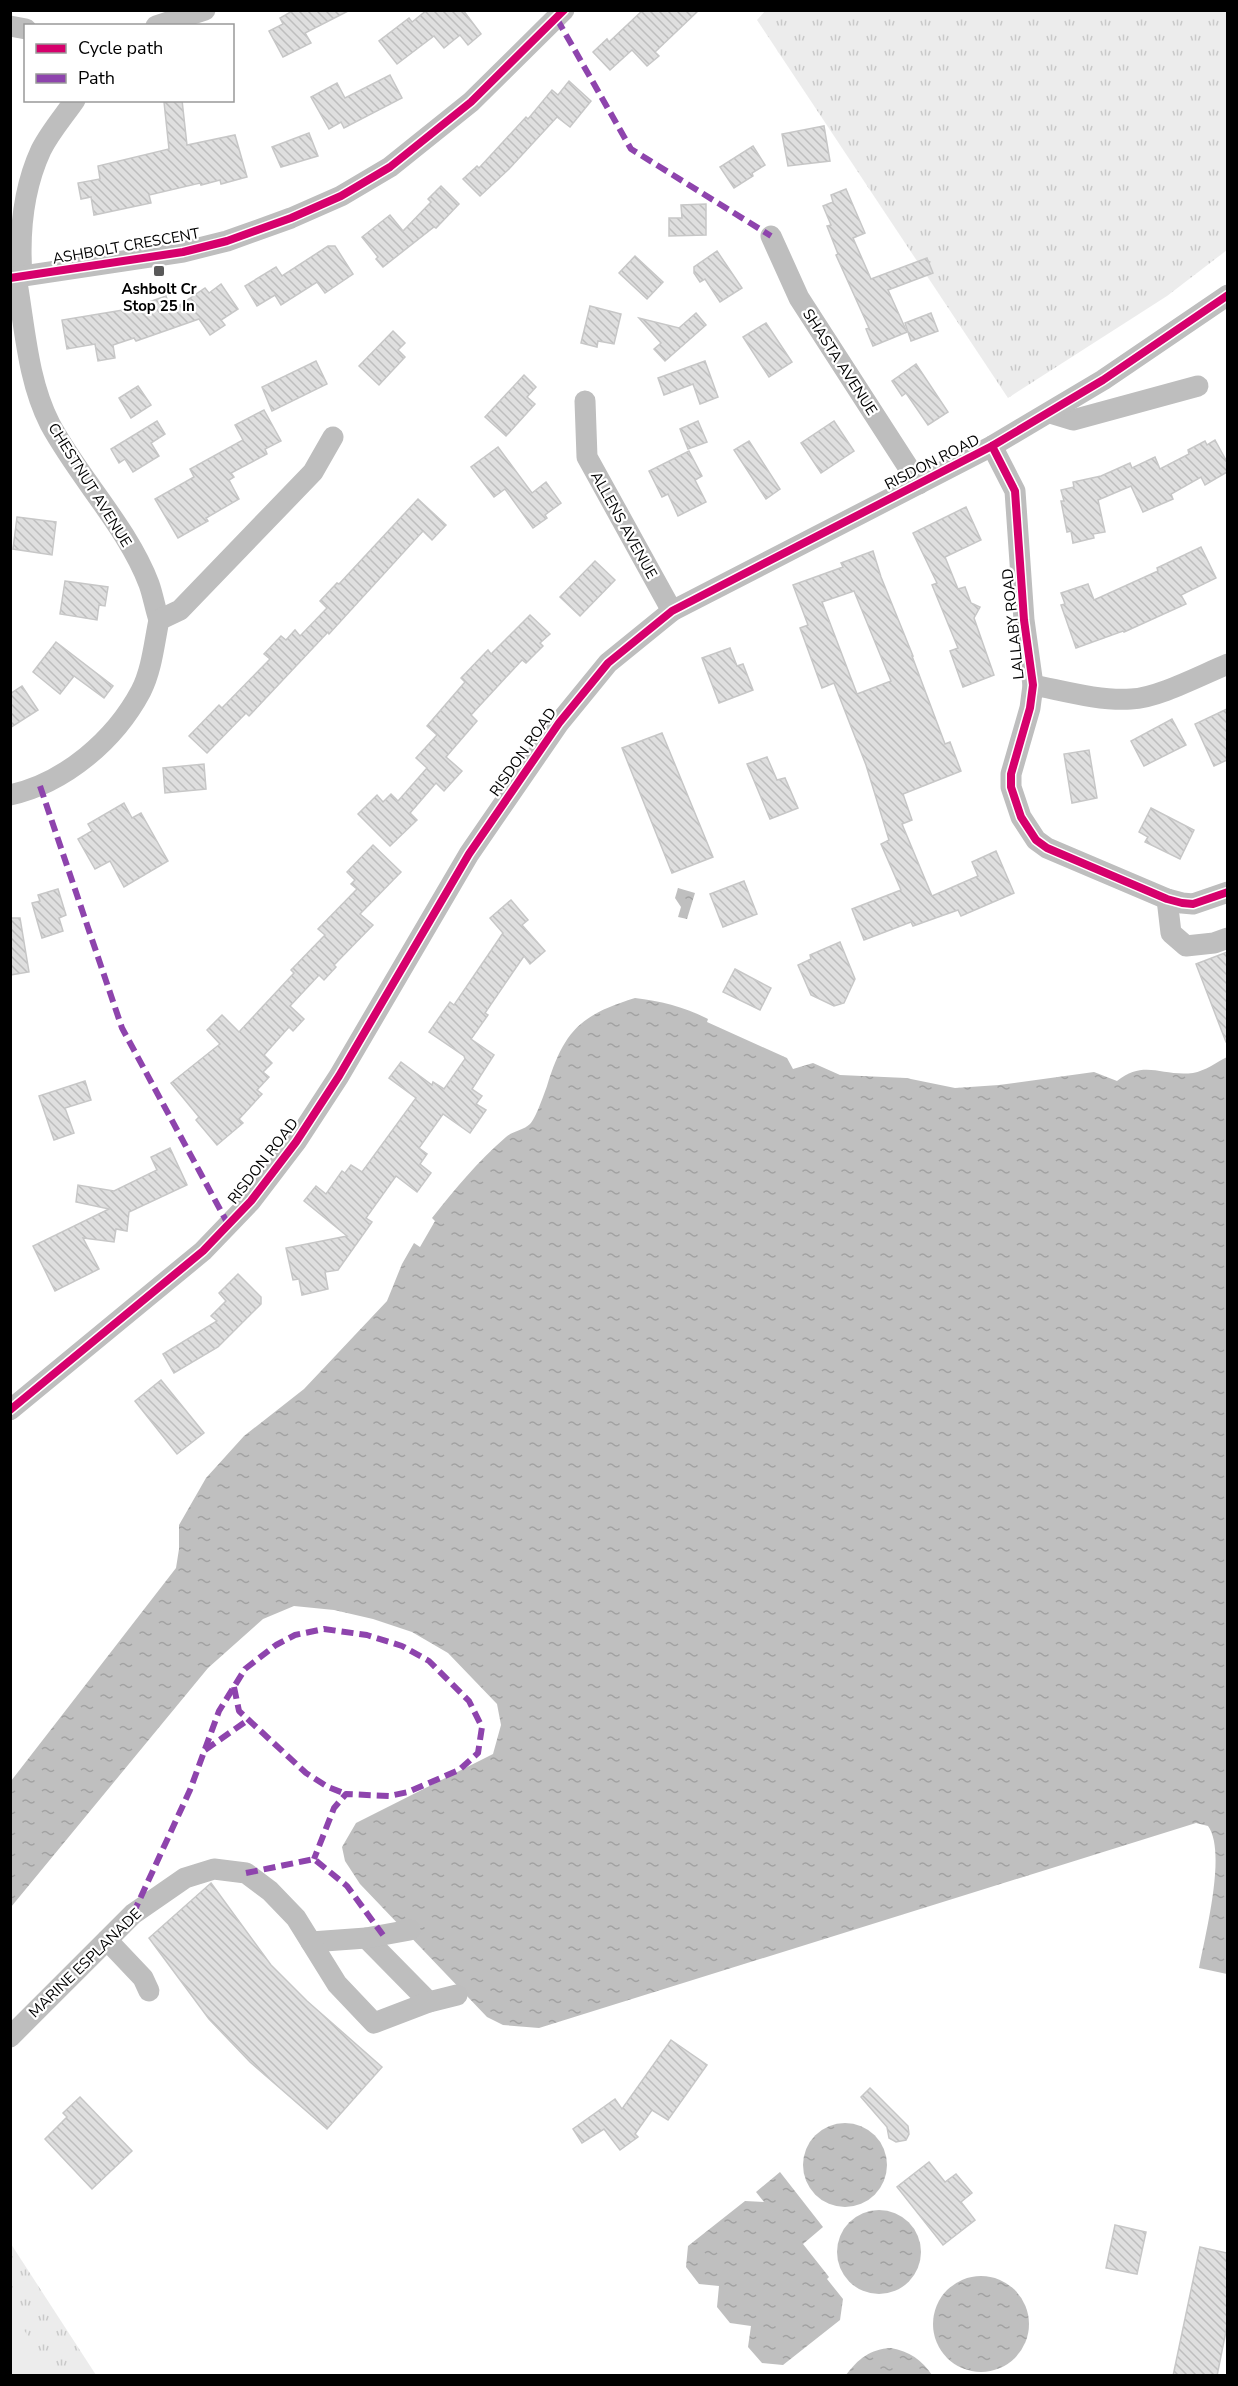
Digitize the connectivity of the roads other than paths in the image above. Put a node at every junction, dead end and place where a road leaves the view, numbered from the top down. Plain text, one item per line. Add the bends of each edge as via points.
1 (205, 10) edge
2 (564, 10) edge
3 (162, 24) edge
4 (74, 102) edge
5 (771, 236) dead end
6 (16, 277) edge
7 (1227, 295) edge
8 (1198, 386) dead end
9 (585, 401) dead end
10 (1050, 413) junction
11 (333, 437) dead end
12 (992, 446) junction
13 (919, 484) junction
14 (672, 610) junction
15 (159, 620) junction
16 (1227, 664) edge
17 (1033, 685) junction
18 (10, 795) edge
19 (1227, 892) edge
20 (1167, 899) junction
21 (1227, 938) edge
22 (15, 1399) edge
23 (410, 1930) dead end
24 (366, 1938) junction
25 (107, 1940) junction
26 (310, 1942) junction
27 (149, 1991) dead end
28 (457, 1995) dead end
29 (429, 2002) junction
30 (10, 2037) edge

1 - 3 street
2 - 6 street, ASHBOLT CRESCENT via 471,102 390,167 341,196 227,241 183,252
4 - 6 street, CHESTNUT AVENUE via 42,149 25,198
5 - 13 street, SHASTA AVENUE via 799,298
6 - 15 street, CHESTNUT AVENUE via 28,357 50,423 126,539 149,584
7 - 10 street, RISDON ROAD via 1168,338
8 - 10 street via 1073,420
9 - 14 street, ALLENS AVENUE via 587,457
10 - 12 street, RISDON ROAD
11 - 15 street via 313,472 180,610
12 - 13 street, RISDON ROAD
12 - 17 street, LALLABY ROAD via 1015,491
13 - 14 street, RISDON ROAD
14 - 22 street, RISDON ROAD via 608,663 534,757 469,854 318,1110 277,1170 202,1251
15 - 18 street, CHESTNUT AVENUE via 151,664 141,691 124,716 87,758 50,781
16 - 17 street via 1132,699
17 - 20 street, LALLABY ROAD via 1011,774 1014,802 1028,830 1047,848
19 - 20 street, LALLABY ROAD via 1193,903
20 - 21 street via 1172,933 1186,946
23 - 24 street
24 - 26 street
24 - 29 street
25 - 26 street, MARINE ESPLANADE via 133,1914 185,1878 214,1869 246,1873 262,1885 296,1918
25 - 27 street via 143,1978
25 - 30 street, MARINE ESPLANADE
26 - 29 street, MARINE ESPLANADE via 337,1984 374,2023
28 - 29 street

